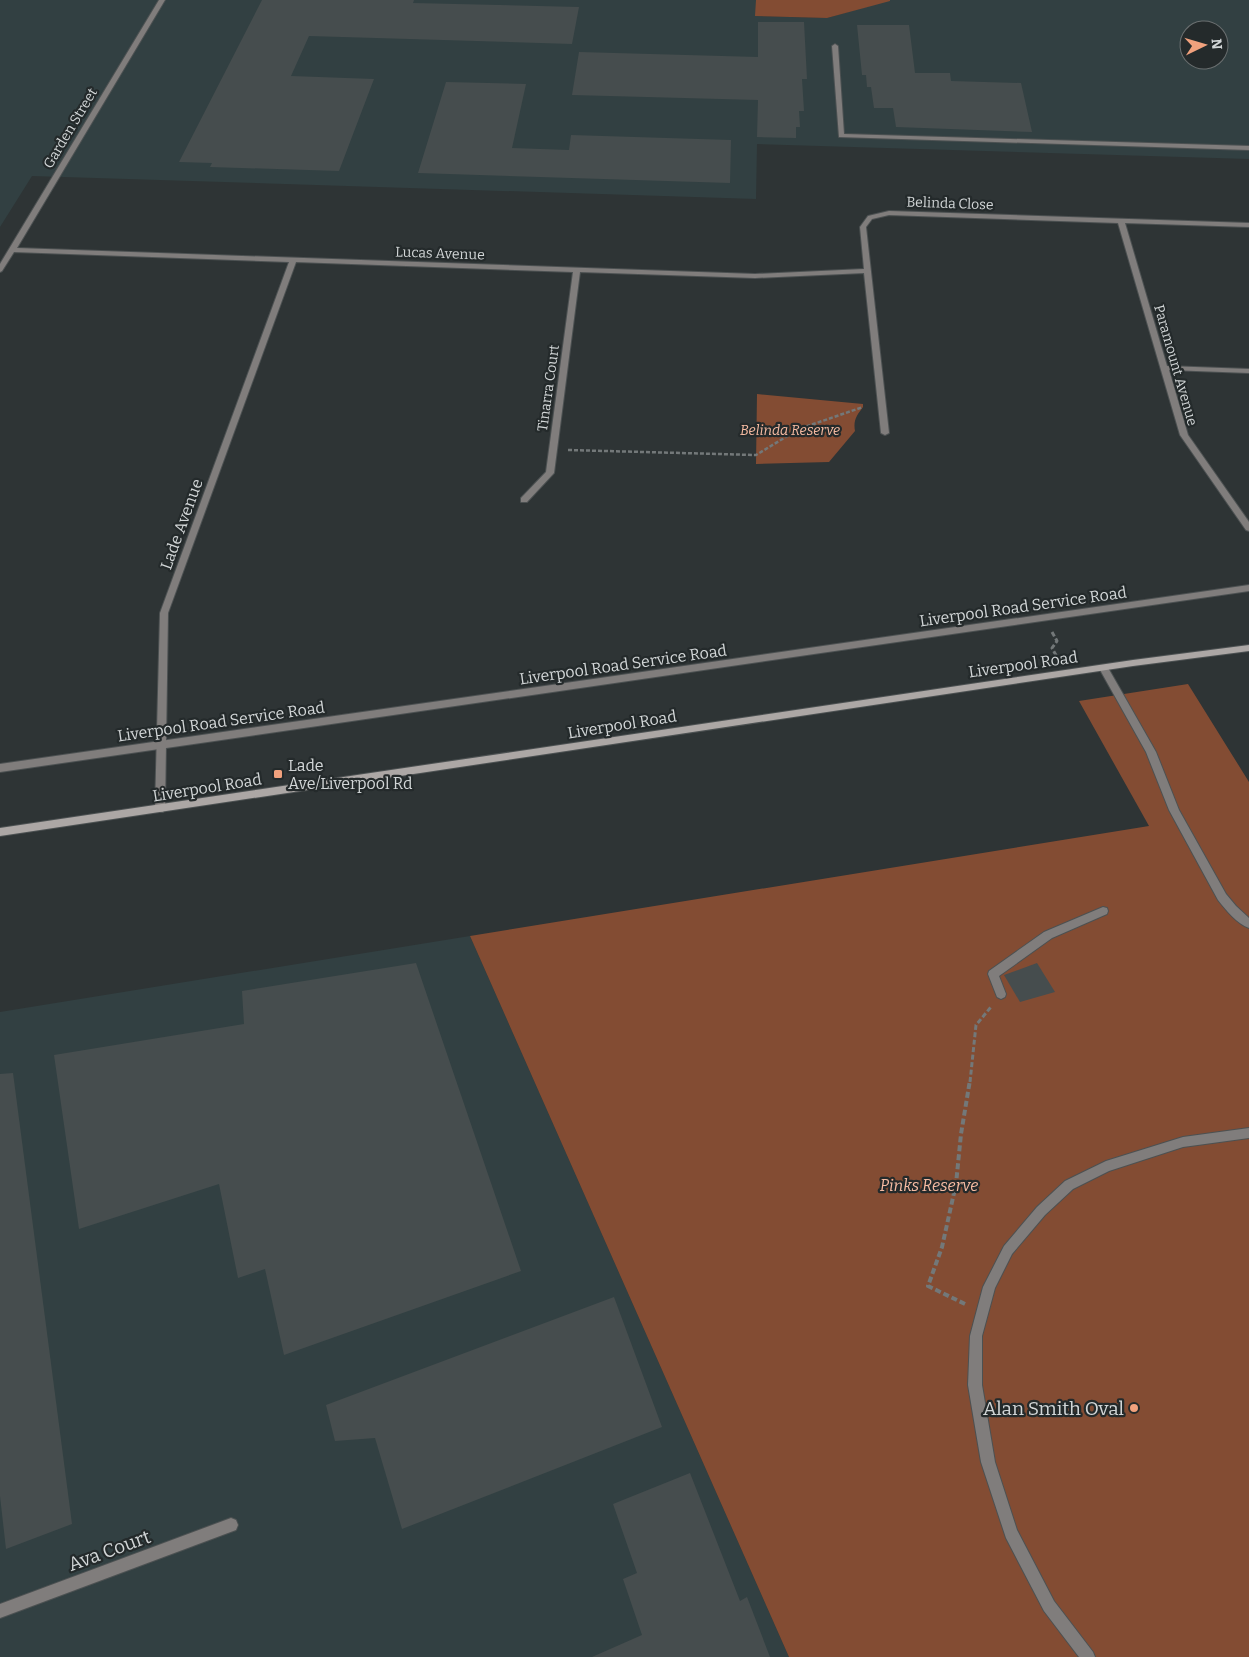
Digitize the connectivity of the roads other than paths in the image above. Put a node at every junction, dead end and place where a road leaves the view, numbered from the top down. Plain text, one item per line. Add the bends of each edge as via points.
1 (162, 0) edge
2 (835, 46) dead end
3 (1249, 148) edge
4 (1121, 221) junction
5 (1249, 225) edge
6 (12, 250) junction
7 (293, 260) junction
8 (0, 270) edge
9 (577, 270) junction
10 (867, 271) junction
11 (1163, 368) junction
12 (1249, 371) edge
13 (885, 433) dead end
14 (524, 500) dead end
15 (1249, 528) edge
16 (1249, 588) edge
17 (1249, 648) edge
18 (1104, 668) junction
19 (162, 744) junction
20 (0, 768) edge
21 (160, 809) junction
22 (0, 832) edge
23 (1103, 911) dead end
24 (1249, 924) edge
25 (1001, 994) road end
26 (1249, 1133) edge
27 (232, 1525) dead end
28 (0, 1611) edge
29 (1088, 1657) edge

1 - 6 street, Garden Street
2 - 3 street via 841,136
4 - 5 street, Belinda Close
4 - 10 street, Belinda Close via 879,214 870,217 863,227
4 - 11 street, Paramount Avenue
6 - 7 street, Lucas Avenue
6 - 8 street, Garden Street
7 - 9 street, Lucas Avenue
7 - 19 street, Lade Avenue via 164,613
9 - 10 street, Lucas Avenue via 754,276
9 - 14 street, Tinarra Court via 550,473
10 - 13 street, Belinda Close
11 - 12 street
11 - 15 street, Paramount Avenue via 1187,442
16 - 19 street, Liverpool Road Service Road
17 - 18 main road, Liverpool Road
18 - 21 main road, Liverpool Road
18 - 24 street via 1151,752 1174,810 1222,897
19 - 20 street, Liverpool Road Service Road
19 - 21 street, Lade Avenue
21 - 22 main road, Liverpool Road
23 - 25 street via 1048,935 993,974
26 - 29 street via 1184,1142 1106,1166 1069,1185 1041,1211 1008,1250 989,1287 976,1336 975,1385 988,1462 1015,1541 1049,1606
27 - 28 street, Ava Court

